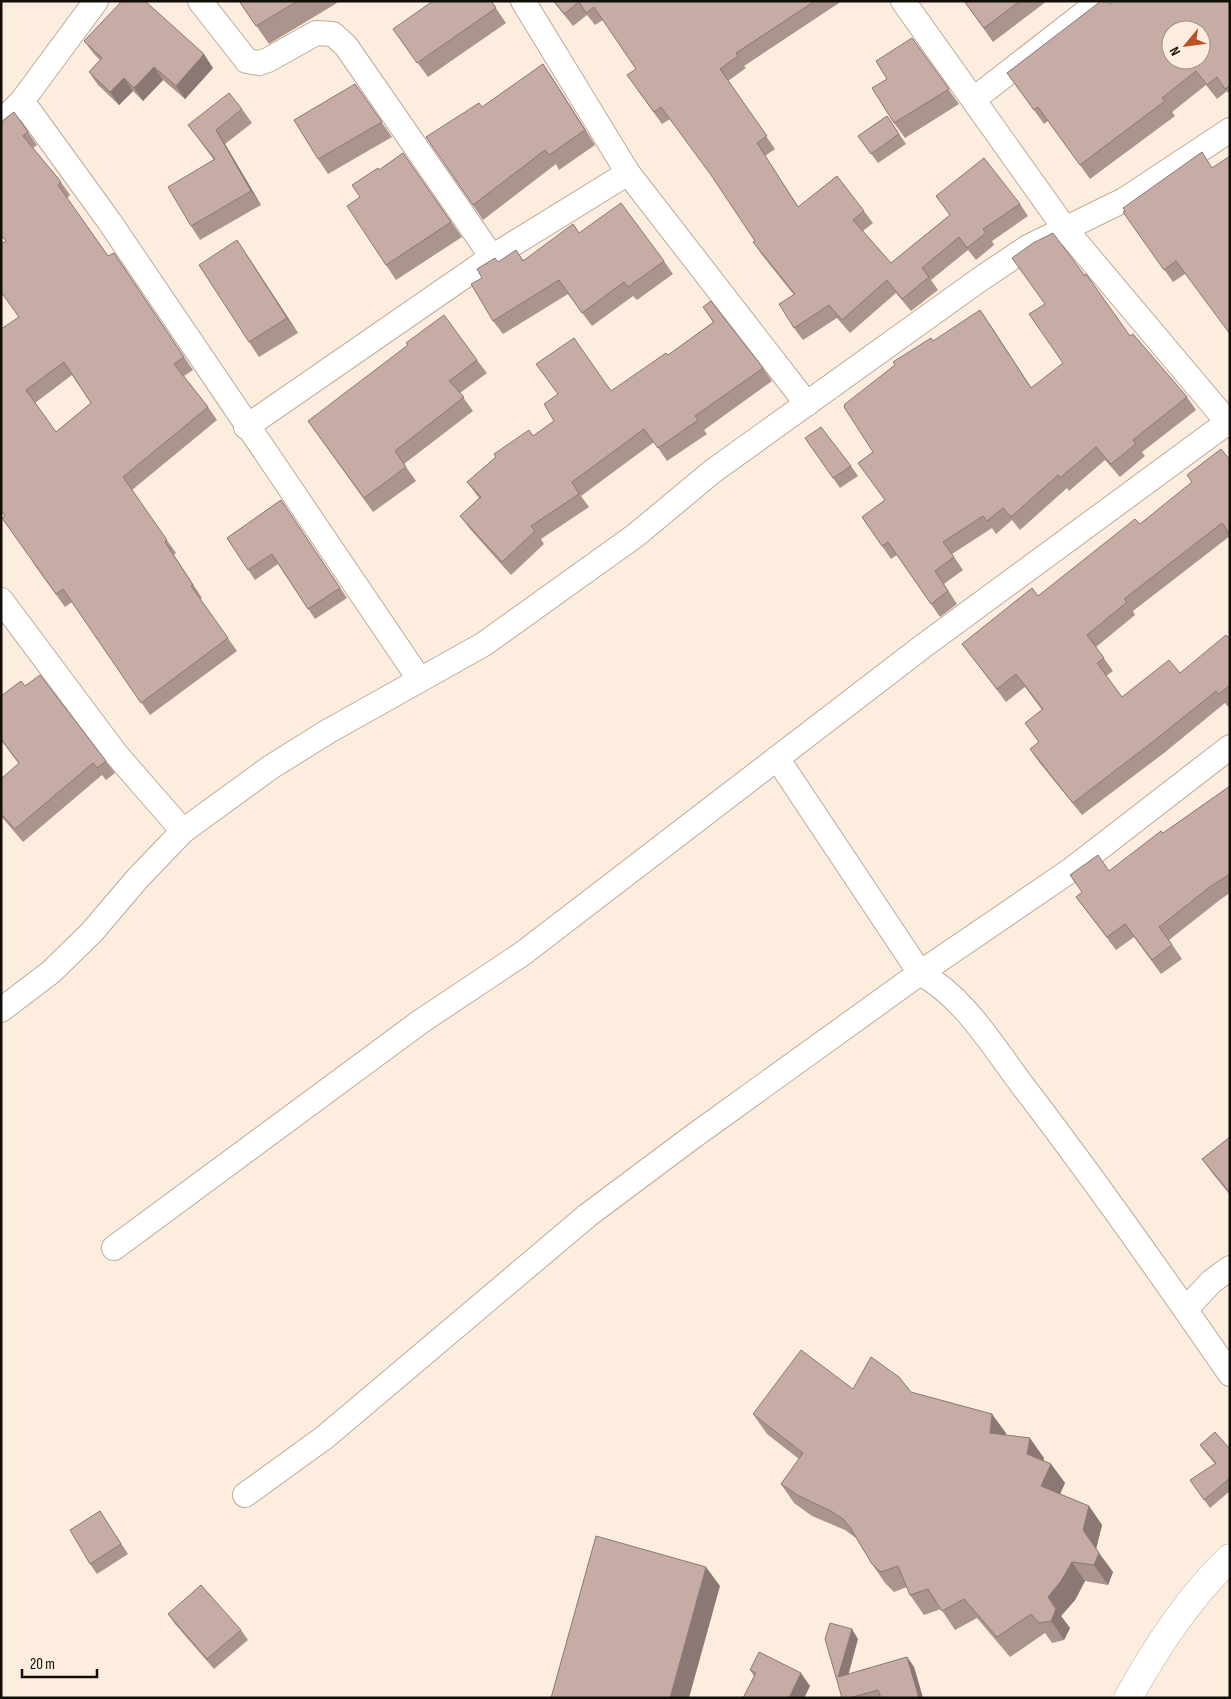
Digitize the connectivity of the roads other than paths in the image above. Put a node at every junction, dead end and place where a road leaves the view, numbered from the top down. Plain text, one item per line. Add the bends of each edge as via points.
1 (96, 1) edge
2 (200, 1) edge
3 (523, 1) edge
4 (903, 1) edge
5 (1100, 1) edge
6 (974, 99) junction
7 (22, 101) junction
8 (1, 122) edge
9 (1230, 130) edge
10 (628, 172) junction
11 (1066, 230) junction
12 (492, 257) junction
13 (807, 404) junction
14 (1229, 423) edge
15 (246, 427) junction
16 (1, 600) edge
17 (420, 680) junction
18 (1230, 747) edge
19 (778, 758) junction
20 (182, 832) junction
21 (920, 973) junction
22 (1, 1010) edge
23 (114, 1248) dead end
24 (1230, 1268) edge
25 (1186, 1309) junction
26 (1230, 1374) edge
27 (245, 1495) dead end
28 (1230, 1558) edge
29 (1128, 1698) edge

1 - 7 street
2 - 12 street via 247,61 259,63 268,60 316,32 333,34 346,46
3 - 10 street
4 - 6 street
5 - 6 street
6 - 11 street
7 - 8 street
7 - 15 street via 109,221
9 - 11 street via 1124,200
10 - 12 street
10 - 13 street
11 - 13 street via 1028,247
11 - 14 street
12 - 15 street
13 - 17 street via 713,471 562,591 484,644
14 - 19 street via 922,647
15 - 17 street
16 - 20 street via 116,754
17 - 20 street via 271,767
18 - 21 street via 1071,870
19 - 21 street
19 - 23 street via 522,954 420,1022
20 - 22 street via 92,932 51,972
21 - 25 street via 936,982 978,1027 1093,1177
21 - 27 street via 588,1215 325,1437
24 - 25 street via 1211,1282
25 - 26 street
28 - 29 street via 1184,1610 1152,1654

